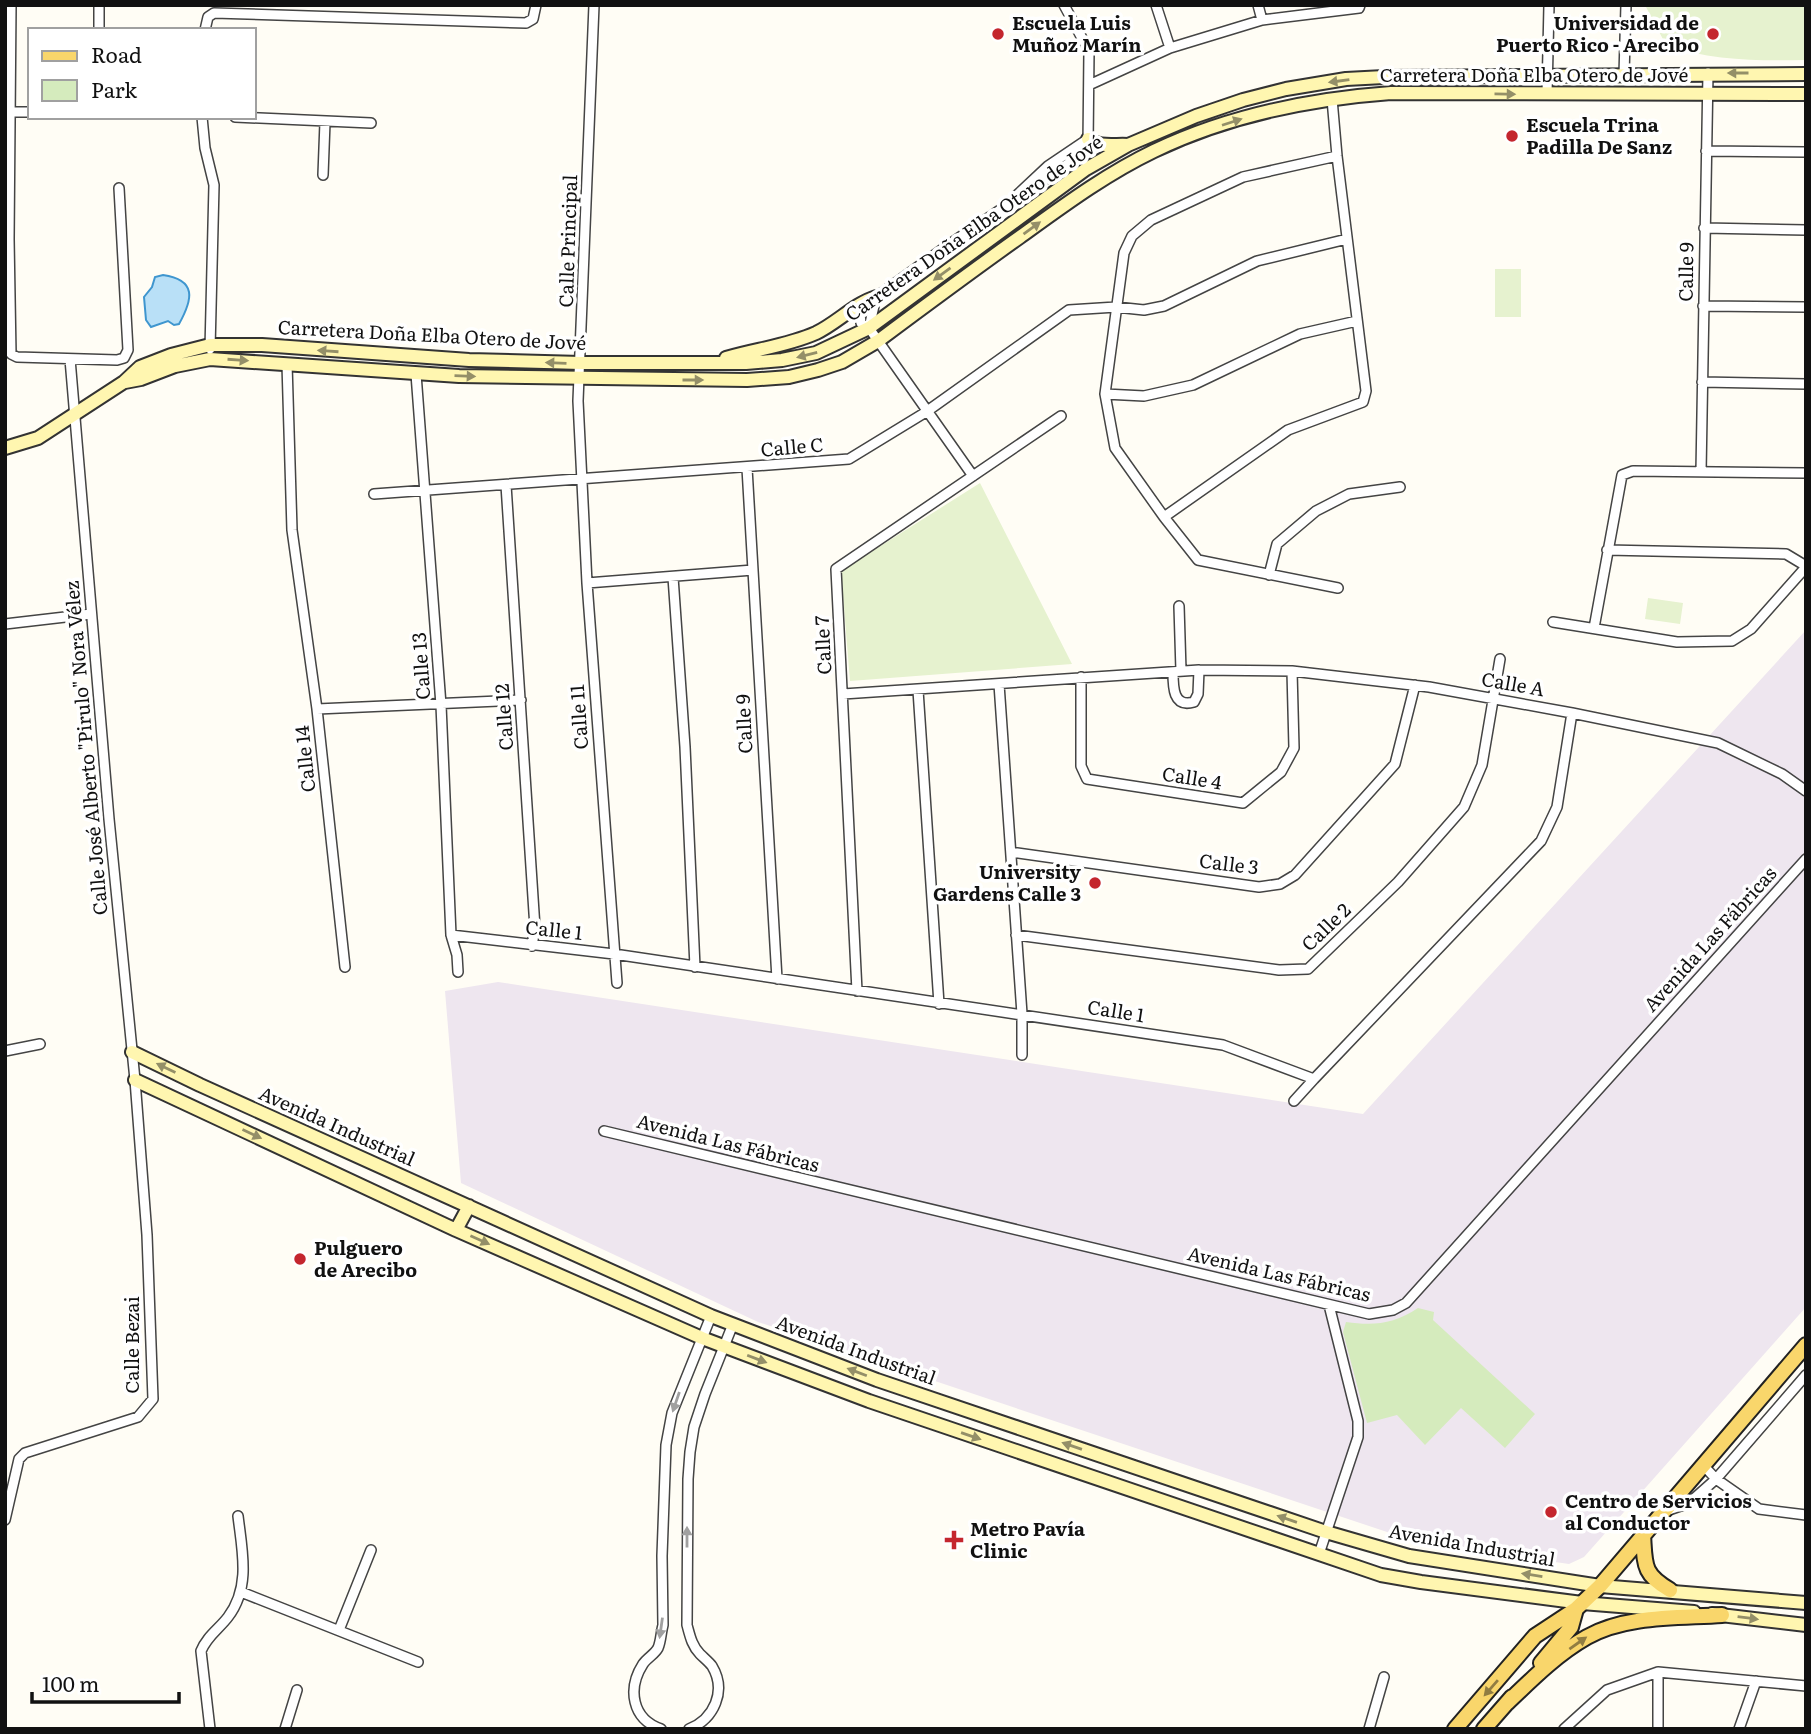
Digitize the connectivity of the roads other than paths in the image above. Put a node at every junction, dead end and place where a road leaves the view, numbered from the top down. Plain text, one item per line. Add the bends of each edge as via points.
1 (11, 5) edge
2 (99, 5) edge
3 (536, 5) edge
4 (594, 5) edge
5 (1063, 5) edge
6 (1156, 5) edge
7 (1258, 5) edge
8 (1360, 5) edge
9 (1549, 5) edge
10 (1626, 5) edge
11 (1262, 20) junction
12 (99, 28) edge
13 (205, 28) edge
14 (1170, 48) junction
15 (1708, 73) junction
16 (1806, 74) edge
17 (1625, 75) junction
18 (1547, 76) junction
19 (1089, 85) junction
20 (1708, 93) junction
21 (1547, 94) junction
22 (1607, 94) junction
23 (1806, 94) edge
24 (1332, 99) junction
25 (10, 112) junction
26 (28, 112) edge
27 (256, 118) edge
28 (202, 119) edge
29 (325, 121) junction
30 (371, 122) dead end
31 (1088, 139) junction
32 (1128, 145) junction
33 (1706, 151) junction
34 (1806, 152) edge
35 (1337, 156) junction
36 (323, 175) dead end
37 (119, 188) dead end
38 (1704, 228) junction
39 (1806, 230) edge
40 (1347, 239) junction
41 (8, 294) edge
42 (876, 297) junction
43 (1703, 306) junction
44 (1116, 307) junction
45 (1806, 307) edge
46 (1357, 321) junction
47 (869, 328) junction
48 (878, 341) junction
49 (210, 345) junction
50 (70, 359) junction
51 (210, 359) junction
52 (581, 363) junction
53 (712, 363) junction
54 (287, 364) junction
55 (416, 374) junction
56 (578, 379) junction
57 (124, 382) junction
58 (1703, 382) junction
59 (1806, 384) edge
60 (1105, 394) junction
61 (75, 412) junction
62 (926, 412) junction
63 (1061, 416) dead end
64 (5, 448) edge
65 (747, 468) junction
66 (1701, 472) junction
67 (1806, 473) edge
68 (973, 476) junction
69 (582, 478) junction
70 (506, 485) junction
71 (1400, 487) dead end
72 (426, 491) junction
73 (374, 494) dead end
74 (1164, 517) junction
75 (1607, 550) junction
76 (1806, 566) edge
77 (753, 570) junction
78 (1269, 575) junction
79 (673, 577) junction
80 (587, 583) junction
81 (1338, 588) dead end
82 (1179, 606) dead end
83 (91, 614) junction
84 (1553, 622) dead end
85 (5, 624) edge
86 (1594, 628) junction
87 (1500, 659) dead end
88 (1199, 670) junction
89 (1177, 671) junction
90 (1292, 671) junction
91 (1081, 677) junction
92 (999, 684) junction
93 (1415, 685) junction
94 (918, 690) junction
95 (843, 694) junction
96 (1493, 699) junction
97 (521, 700) junction
98 (441, 705) junction
99 (317, 709) junction
100 (1572, 713) junction
101 (1806, 791) edge
102 (1011, 852) junction
103 (1806, 859) edge
104 (451, 935) junction
105 (1016, 936) junction
106 (532, 946) junction
107 (614, 954) junction
108 (345, 967) dead end
109 (695, 967) junction
110 (458, 972) dead end
111 (777, 979) junction
112 (617, 983) dead end
113 (856, 991) junction
114 (939, 1004) junction
115 (1022, 1014) junction
116 (40, 1044) dead end
117 (5, 1051) edge
118 (132, 1052) junction
119 (1022, 1055) dead end
120 (1314, 1079) junction
121 (135, 1080) junction
122 (200, 1085) junction
123 (1294, 1101) dead end
124 (190, 1105) junction
125 (604, 1131) dead end
126 (469, 1206) junction
127 (456, 1230) junction
128 (1329, 1305) junction
129 (711, 1316) junction
130 (733, 1324) junction
131 (702, 1338) junction
132 (1806, 1345) edge
133 (724, 1347) junction
134 (1806, 1375) edge
135 (1703, 1465) junction
136 (1716, 1479) junction
137 (1664, 1512) junction
138 (1806, 1515) edge
139 (238, 1516) dead end
140 (5, 1520) edge
141 (1326, 1532) junction
142 (1643, 1534) junction
143 (371, 1550) dead end
144 (1319, 1554) junction
145 (1600, 1586) junction
146 (1670, 1590) junction
147 (241, 1592) junction
148 (1806, 1603) edge
149 (1579, 1606) junction
150 (1721, 1615) junction
151 (1806, 1625) edge
152 (339, 1630) junction
153 (418, 1662) dead end
154 (1658, 1672) junction
155 (1384, 1678) dead end
156 (1756, 1681) junction
157 (1806, 1686) edge
158 (298, 1690) dead end
159 (1507, 1703) junction
160 (1567, 1728) edge
161 (210, 1729) edge
162 (285, 1729) edge
163 (661, 1729) edge
164 (689, 1729) edge
165 (1369, 1729) edge
166 (1455, 1729) edge
167 (1484, 1729) edge
168 (1658, 1729) edge
169 (1739, 1729) edge

1 - 25 street
2 - 12 street
3 - 13 street via 533,19 526,23 214,13
4 - 52 street, Calle Principal
5 - 19 street via 1089,51
6 - 14 street
7 - 11 street
8 - 11 street
9 - 18 street
10 - 17 street
11 - 14 street
14 - 19 street
16 -> 15 street, Carretera Doña Elba Otero de Jové
15 - 17 street, Carretera Doña Elba Otero de Jové
15 - 20 street, Calle 9
17 - 18 street, Carretera Doña Elba Otero de Jové
17 - 22 street
18 - 21 street
18 -> 32 street, Carretera Doña Elba Otero de Jové via 1346,79 1286,89 1196,116
19 - 31 street
20 - 22 street, Carretera Doña Elba Otero de Jové
20 - 23 street, Carretera Doña Elba Otero de Jové
20 - 33 street, Calle 9
21 - 22 street, Carretera Doña Elba Otero de Jové
24 -> 21 street, Carretera Doña Elba Otero de Jové via 1391,93
24 - 35 street
48 -> 24 street, Carretera Doña Elba Otero de Jové via 1085,190 1154,151 1264,111
25 - 26 street
25 - 41 street
27 - 29 street
28 - 49 street via 214,185
29 - 30 street
29 - 36 street
31 - 32 street via 1104,145
31 - 42 street
32 -> 47 street, Carretera Doña Elba Otero de Jové via 1086,169
33 - 34 street
33 - 38 street, Calle 9
35 - 40 street
35 - 44 street via 1243,177 1151,220 1132,236 1124,253
37 - 50 street via 128,350 117,360
38 - 39 street
38 - 43 street, Calle 9
40 - 44 street, Calle C via 1258,261 1164,306 1144,310
40 - 46 street
41 - 50 street via 12,354
42 - 47 street via 860,314 861,323
42 - 53 street via 791,343
43 - 45 street
43 - 58 street, Calle 9
44 - 60 street
44 - 62 street, Calle C via 1069,310
46 - 60 street via 1300,334 1193,385 1144,396
46 - 74 street via 1366,391 1363,402 1288,430
47 - 48 street
47 -> 53 street, Carretera Doña Elba Otero de Jové via 816,353 782,360
56 -> 48 street, Carretera Doña Elba Otero de Jové via 789,377 842,362
48 - 62 street
49 - 51 street
52 -> 49 street, Carretera Doña Elba Otero de Jové
49 - 57 street, Carretera Doña Elba Otero de Jové via 140,367
50 - 61 street, Calle José Alberto "Pirulo" Nora Vélez
51 -> 54 street, Carretera Doña Elba Otero de Jové
51 - 57 street, Carretera Doña Elba Otero de Jové
52 - 53 street, Carretera Doña Elba Otero de Jové
52 - 56 street, Calle Principal
54 - 55 street, Carretera Doña Elba Otero de Jové
54 - 99 street via 292,530
55 -> 56 street, Carretera Doña Elba Otero de Jové
55 - 72 street, Calle 13
56 - 69 street, Calle Principal
57 - 61 street, Carretera Doña Elba Otero de Jové
58 - 59 street
58 - 66 street, Calle 9
60 - 74 street via 1115,448
61 - 64 street, Carretera Doña Elba Otero de Jové via 38,438
61 - 83 street, Calle José Alberto "Pirulo" Nora Vélez
62 - 65 street, Calle C via 849,459
62 - 68 street
63 - 68 street, Calle 7
65 - 69 street, Calle C
65 - 77 street, Calle 9
66 - 67 street
66 - 75 street via 1633,471 1622,475
68 - 95 street, Calle 7 via 836,569
69 - 70 street, Calle C
69 - 80 street, Calle 11
70 - 72 street, Calle C
70 - 97 street, Calle 12
71 - 78 street via 1349,494 1316,511 1278,544
72 - 73 street, Calle C
72 - 98 street, Calle 13
74 - 78 street via 1198,561
75 - 76 street via 1786,554
75 - 86 street
76 - 86 street via 1751,629 1732,641 1677,642
77 - 79 street
77 - 111 street, Calle 9
78 - 81 street
79 - 80 street
79 - 109 street
80 - 107 street, Calle 11
82 - 89 street
83 - 85 street
83 - 118 street, Calle José Alberto "Pirulo" Nora Vélez
84 - 86 street
87 - 96 street
88 - 89 street, Calle A
88 - 89 street via 1198,694 1187,704 1174,694
88 - 90 street, Calle A
89 - 91 street, Calle A
90 - 91 street, Calle 4 via 1294,748 1281,772 1243,803 1087,779 1081,766
90 - 93 street, Calle A
91 - 92 street, Calle A
92 - 94 street, Calle A
92 - 102 street
93 - 96 street, Calle A
93 - 102 street, Calle 3 via 1395,764 1295,875 1280,884 1259,887
94 - 95 street, Calle A
94 - 114 street
95 - 113 street, Calle 7
96 - 100 street, Calle A
96 - 105 street, Calle 2 via 1482,765 1464,807 1398,882 1308,969 1279,970
97 - 98 street, Calle 14
97 - 106 street, Calle 12 via 535,928
98 - 99 street, Calle 14
98 - 104 street, Calle 13
99 - 108 street, Calle 14
100 - 101 street, Calle A via 1718,743
100 - 120 street via 1557,807 1541,841
102 - 105 street
103 - 128 street, Avenida Las Fábricas via 1406,1303 1369,1314
104 - 106 street, Calle 1
104 - 110 street, Calle 13
105 - 115 street
106 - 107 street, Calle 1
107 - 109 street, Calle 1
107 - 112 street, Calle 11
109 - 111 street, Calle 1
111 - 113 street, Calle 1
113 - 114 street, Calle 1
114 - 115 street, Calle 1
115 - 119 street
115 - 120 street, Calle 1 via 1223,1045
116 - 117 street
118 - 121 street, Calle José Alberto "Pirulo" Nora Vélez
122 -> 118 street, Avenida Industrial
120 - 123 street
121 - 124 street, Avenida Industrial
121 - 140 street, Calle Bezai via 153,1399 138,1417 25,1453 19,1459
122 - 124 street
122 - 126 street, Avenida Industrial
124 -> 127 street, Avenida Industrial
125 - 128 street, Avenida Las Fábricas
126 - 127 street
126 - 129 street, Avenida Industrial
127 -> 131 street, Avenida Industrial
128 - 141 street via 1358,1437
129 - 130 street, Avenida Industrial
129 - 131 street
130 - 133 street
141 -> 130 street, Avenida Industrial via 877,1380
131 - 133 street, Avenida Industrial
131 -> 163 street via 672,1413 666,1445 663,1626 657,1649 643,1663 633,1693 638,1713
132 - 135 main road
133 -> 144 street, Avenida Industrial
164 -> 133 street via 712,1713 718,1697 712,1665 691,1641 687,1625 688,1479 694,1427
134 - 136 street
135 - 136 street
135 - 137 main road
136 - 137 street via 1689,1503
136 - 138 street via 1759,1509
137 - 142 main road
139 - 147 street via 245,1572
141 - 144 street
145 -> 141 street, Avenida Industrial via 1409,1556
142 - 145 main road
142 - 146 main road via 1647,1569
143 - 152 street
144 - 149 street, Avenida Industrial via 1381,1575
145 - 146 street, Avenida Industrial
145 - 149 main road
146 - 148 street, Avenida Industrial
147 - 152 street
147 - 161 street via 229,1616 201,1651
149 - 150 street, Avenida Industrial
149 - 159 main road via 1571,1627
149 -> 166 main road via 1535,1636
150 -> 151 street, Avenida Industrial
159 -> 150 main road via 1548,1664 1589,1636 1628,1623
152 - 153 street
154 - 156 street
154 - 160 street via 1607,1690
154 - 168 street
155 - 165 street
156 - 157 street
156 - 169 street
158 - 162 street
159 - 167 main road

